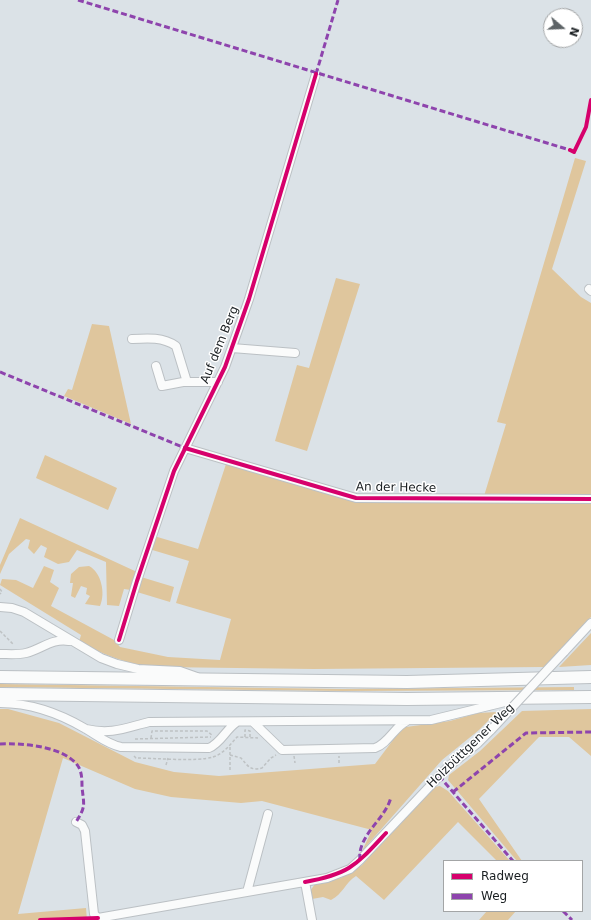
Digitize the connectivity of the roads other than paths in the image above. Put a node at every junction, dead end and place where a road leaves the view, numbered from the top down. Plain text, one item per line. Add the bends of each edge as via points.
1 (316, 74) dead end
2 (132, 339) dead end
3 (232, 348) junction
4 (295, 353) dead end
5 (156, 366) dead end
6 (187, 382) junction
7 (218, 382) junction
8 (185, 448) junction
9 (591, 499) edge
10 (0, 607) edge
11 (591, 623) edge
12 (119, 640) dead end
13 (72, 641) junction
14 (0, 654) edge
15 (0, 677) edge
16 (591, 677) edge
17 (207, 680) junction
18 (0, 694) edge
19 (591, 697) edge
20 (528, 698) junction
21 (0, 702) edge
22 (408, 721) junction
23 (237, 722) junction
24 (253, 722) junction
25 (86, 729) junction
26 (268, 814) dead end
27 (76, 822) dead end
28 (305, 882) junction
29 (247, 892) junction
30 (97, 919) edge
31 (312, 920) edge

1 - 3 street, Auf dem Berg via 253,300
2 - 6 street via 166,340 176,346
3 - 4 street
3 - 7 street, Auf dem Berg
5 - 6 street via 162,386
6 - 7 street
7 - 8 street, Auf dem Berg
8 - 9 street, An der Hecke via 356,498
8 - 12 street, Auf dem Berg via 157,521
10 - 13 street via 24,612
11 - 28 street, Holzbüttgener Weg, bridge via 478,743 449,766 360,860 350,868 327,878
13 - 14 street via 56,641 26,653
13 - 17 street via 116,664 138,669 180,671
15 - 17 highway
16 - 17 highway via 407,682
18 - 20 highway via 391,699
19 - 20 highway
20 - 22 street via 439,719
21 - 25 street via 46,710
22 - 24 street
22 - 24 street via 396,728 380,746 356,750 282,750
23 - 24 street
23 - 25 street via 149,722 117,731
23 - 25 street via 213,746 205,749 129,748 108,743
26 - 29 street
27 - 30 street via 85,830 94,914
28 - 29 street, Holzbüttgener Weg
28 - 31 street
29 - 30 street, Holzbüttgener Weg

